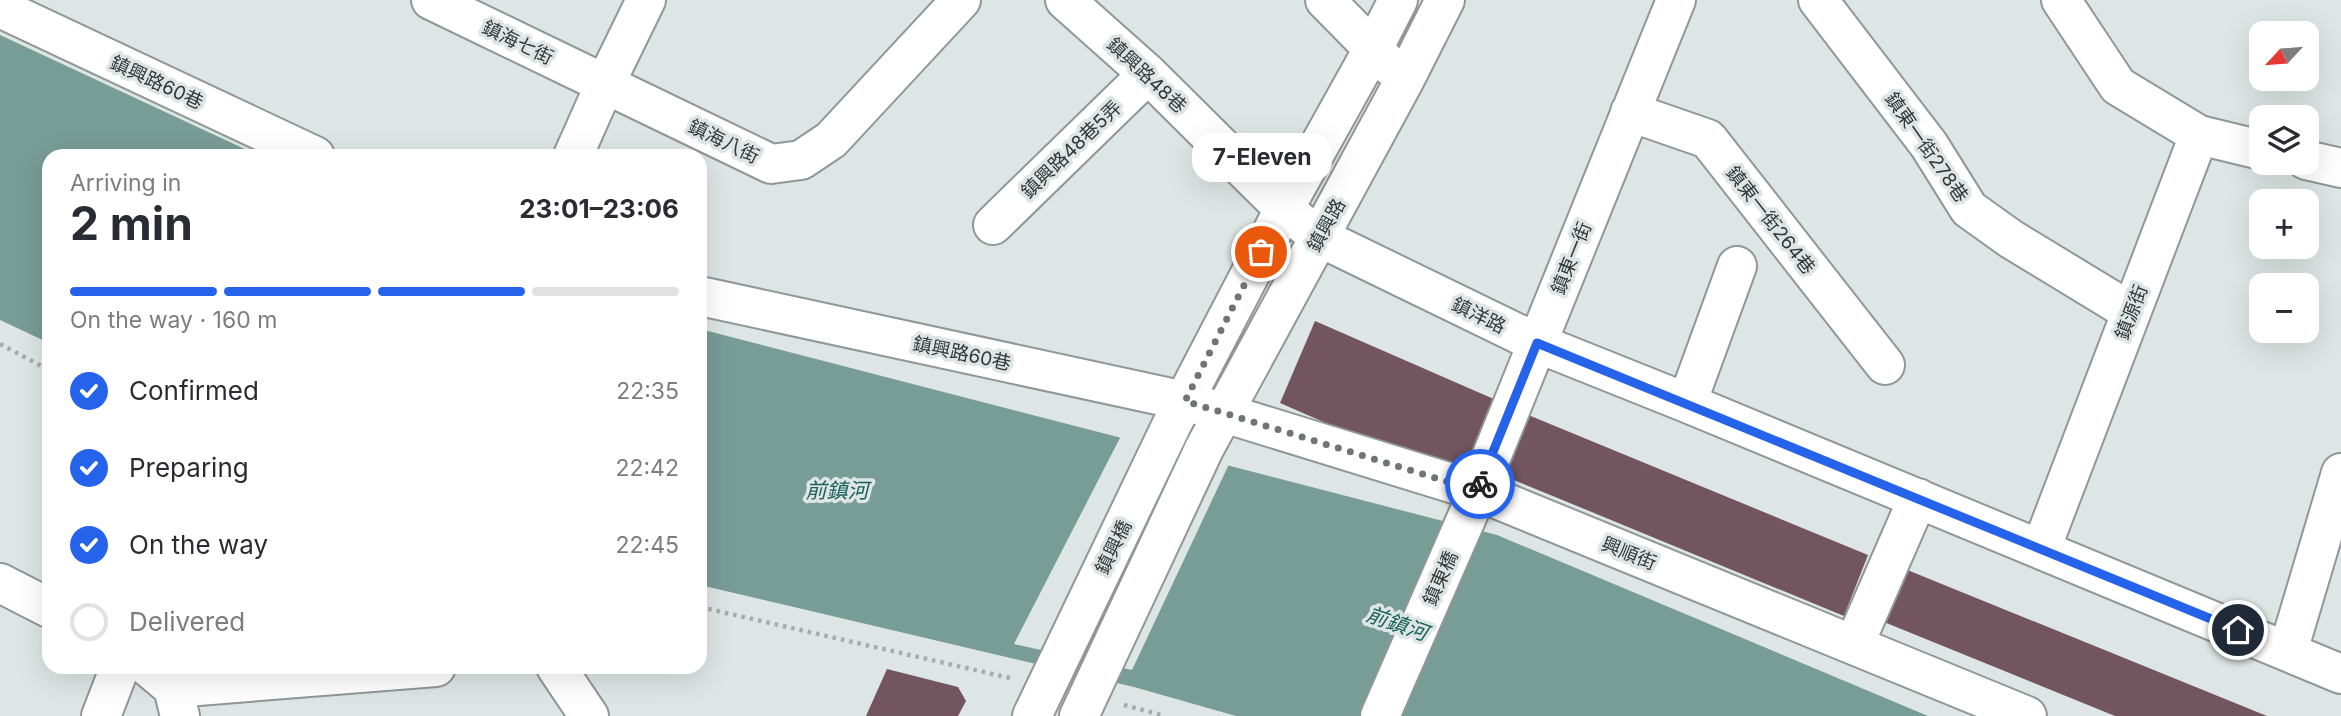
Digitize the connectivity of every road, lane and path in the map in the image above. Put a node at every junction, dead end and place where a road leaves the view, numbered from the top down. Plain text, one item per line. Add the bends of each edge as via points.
1 (431, 0) edge
2 (646, 0) edge
3 (961, 0) edge
4 (1065, 0) edge
5 (1325, 0) edge
6 (1398, 0) edge
7 (1445, 0) edge
8 (1676, 0) edge
9 (1818, 0) edge
10 (2061, 0) edge
11 (0, 8) edge
12 (46, 13) edge
13 (1373, 49) junction
14 (1148, 74) junction
15 (1404, 81) junction
16 (605, 84) junction
17 (1630, 112) junction
18 (2199, 135) junction
19 (2249, 147) edge
20 (302, 149) edge
21 (576, 149) edge
22 (2319, 163) edge
23 (2341, 169) edge
24 (1284, 209) junction
25 (993, 225) dead end
26 (1319, 237) junction
27 (1737, 266) dead end
28 (707, 298) edge
29 (2131, 312) junction
30 (1537, 343) junction
31 (0, 344) edge
32 (1885, 365) dead end
33 (42, 366) edge
34 (1686, 403) junction
35 (1224, 411) junction
36 (1177, 416) junction
37 (2341, 473) edge
38 (1918, 498) junction
39 (1472, 504) junction
40 (2041, 549) junction
41 (0, 583) edge
42 (42, 604) edge
43 (707, 609) edge
44 (1854, 645) junction
45 (2288, 651) junction
46 (117, 674) edge
47 (354, 674) edge
48 (561, 674) edge
49 (2341, 674) edge
50 (1045, 688) edge
51 (167, 690) edge
52 (1088, 695) edge
53 (101, 716) edge
54 (589, 716) edge
55 (1165, 716) edge
56 (1380, 716) edge
57 (2027, 716) edge

1 - 16 street, 鎮海七街
2 - 16 street
3 - 16 street, 鎮海八街 via 831,140 802,160 771,164
4 - 14 street, 鎮興路48巷
5 - 13 street
6 - 13 street
7 - 15 street, 鎮興路
8 - 17 street, 鎮東一街
9 - 29 street, 鎮東一街278巷 via 1929,145 1969,209
10 - 18 street via 2118,86
11 - 12 street, 鎮興路60巷
12 - 20 street, 鎮興路60巷
13 - 15 street
13 - 24 street
14 - 24 street, 鎮興路48巷
14 - 25 street, 鎮興路48巷5弄
15 - 26 street, 鎮興路
16 - 21 street
17 - 30 street, 鎮東一街
17 - 32 street, 鎮東一街264巷 via 1708,139
18 - 19 street
18 - 29 street, 鎮源街
22 - 23 street
24 - 26 street, 鎮興路48巷
24 - 36 street
26 - 30 street, 鎮洋路
26 - 35 street, 鎮興路
27 - 34 street
28 - 36 street, 鎮興路60巷
29 - 40 street, 鎮源街
30 - 34 street, 鎮洋路
30 - 39 street, 鎮東一街
31 - 33 path
34 - 38 street, 鎮洋路
35 - 36 street, 鎮興路60巷
35 - 39 street, 興順街
35 - 52 street, 鎮興路
36 - 50 street, 鎮興橋
37 - 45 street
38 - 40 street, 鎮洋路
38 - 44 street
39 - 44 street, 興順街
39 - 56 street, 鎮東橋
40 - 45 street, 鎮洋路
41 - 42 street
43 - 50 path
44 - 57 street, 興順街
45 - 49 street, 鎮洋路
46 - 53 street
47 - 51 street
48 - 54 street
52 - 55 path

